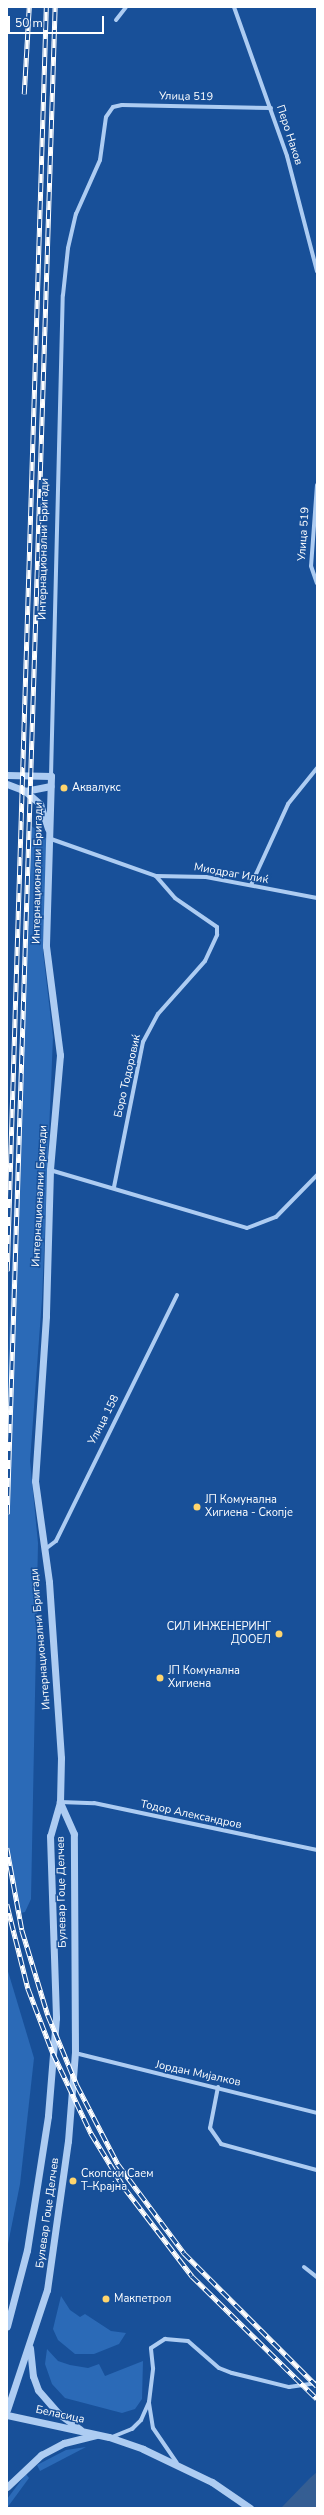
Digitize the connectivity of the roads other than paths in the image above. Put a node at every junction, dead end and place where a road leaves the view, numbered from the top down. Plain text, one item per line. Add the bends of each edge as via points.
1 (126, 7) edge
2 (234, 7) edge
3 (116, 20) dead end
4 (271, 108) junction
5 (106, 117) joint
6 (317, 271) edge
7 (317, 485) edge
8 (317, 583) edge
9 (317, 768) edge
10 (7, 775) edge
11 (51, 776) junction
12 (7, 784) edge
13 (51, 786) junction
14 (25, 791) junction
15 (51, 839) junction
16 (156, 876) junction
17 (251, 885) junction
18 (317, 898) edge
19 (50, 1170) junction
20 (317, 1175) edge
21 (114, 1187) junction
22 (176, 1295) dead end
23 (44, 1550) junction
24 (60, 1802) junction
25 (317, 1850) edge
26 (75, 2053) junction
27 (218, 2087) junction
28 (317, 2113) edge
29 (317, 2170) edge
30 (304, 2267) dead end
31 (317, 2277) edge
32 (15, 2298) junction
33 (7, 2312) edge
34 (7, 2326) edge
35 (30, 2344) junction
36 (317, 2383) edge
37 (149, 2402) junction
38 (7, 2410) edge
39 (7, 2415) edge
40 (84, 2431) junction
41 (96, 2435) junction
42 (109, 2437) junction
43 (177, 2463) junction
44 (7, 2487) edge
45 (250, 2508) edge

1 - 3 street
2 - 4 street, Перо Наков
4 - 5 street, Улица 519 via 122,105 113,107
4 - 6 street, Перо Наков via 288,156
5 - 11 street, Интернационални Бригади via 100,160 76,214 68,248 63,295
7 - 8 street, Улица 519 via 311,566
9 - 17 street via 288,804
10 - 11 street
11 - 13 street, Интернационални Бригади
12 - 14 street, Интернационални Бригади
13 - 14 street, Интернационални Бригади
13 - 15 street, Интернационални Бригади
14 - 15 street via 40,804
15 - 16 street, Миодраг Илиќ
15 - 19 street, Интернационални Бригади via 46,946 60,1055
16 - 17 street, Миодраг Илиќ via 206,877
16 - 21 street, Боро Тодоровиќ via 175,898 217,928 217,935 205,961 158,1014 143,1042
17 - 18 street, Миодраг Илиќ
19 - 21 street
19 - 23 street, Интернационални Бригади via 46,1316 35,1474
20 - 21 street via 276,1217 247,1228
22 - 23 street, Улица 158 via 56,1541
23 - 24 street, Интернационални Бригади via 58,1688
24 - 25 street, Тодор Александров via 94,1804
24 - 26 street, Булевар Гоце Делчев via 74,1834
24 - 32 street, Булевар Гоце Делчев via 50,1836 56,2018 48,2116 36,2201
26 - 27 street, Јордан Мијалков
26 - 35 street, Булевар Гоце Делчев via 66,2164 56,2239 47,2290
27 - 28 street, Јордан Мијалков
27 - 29 street via 210,2128 221,2144
30 - 31 street
32 - 33 street
32 - 34 street, Булевар Гоце Делчев
35 - 38 street, Булевар Гоце Делчев
35 - 40 street via 33,2376 38,2390 59,2414
36 - 37 street via 289,2387 232,2373 219,2368 188,2341 164,2339 151,2348 153,2368
37 - 42 street via 141,2420 132,2429
37 - 43 street via 153,2428
39 - 40 street, Беласица
40 - 41 street, Беласица
41 - 42 street, Беласица
41 - 44 street via 64,2443 41,2455
42 - 43 street, Беласица
43 - 45 street, Беласица

